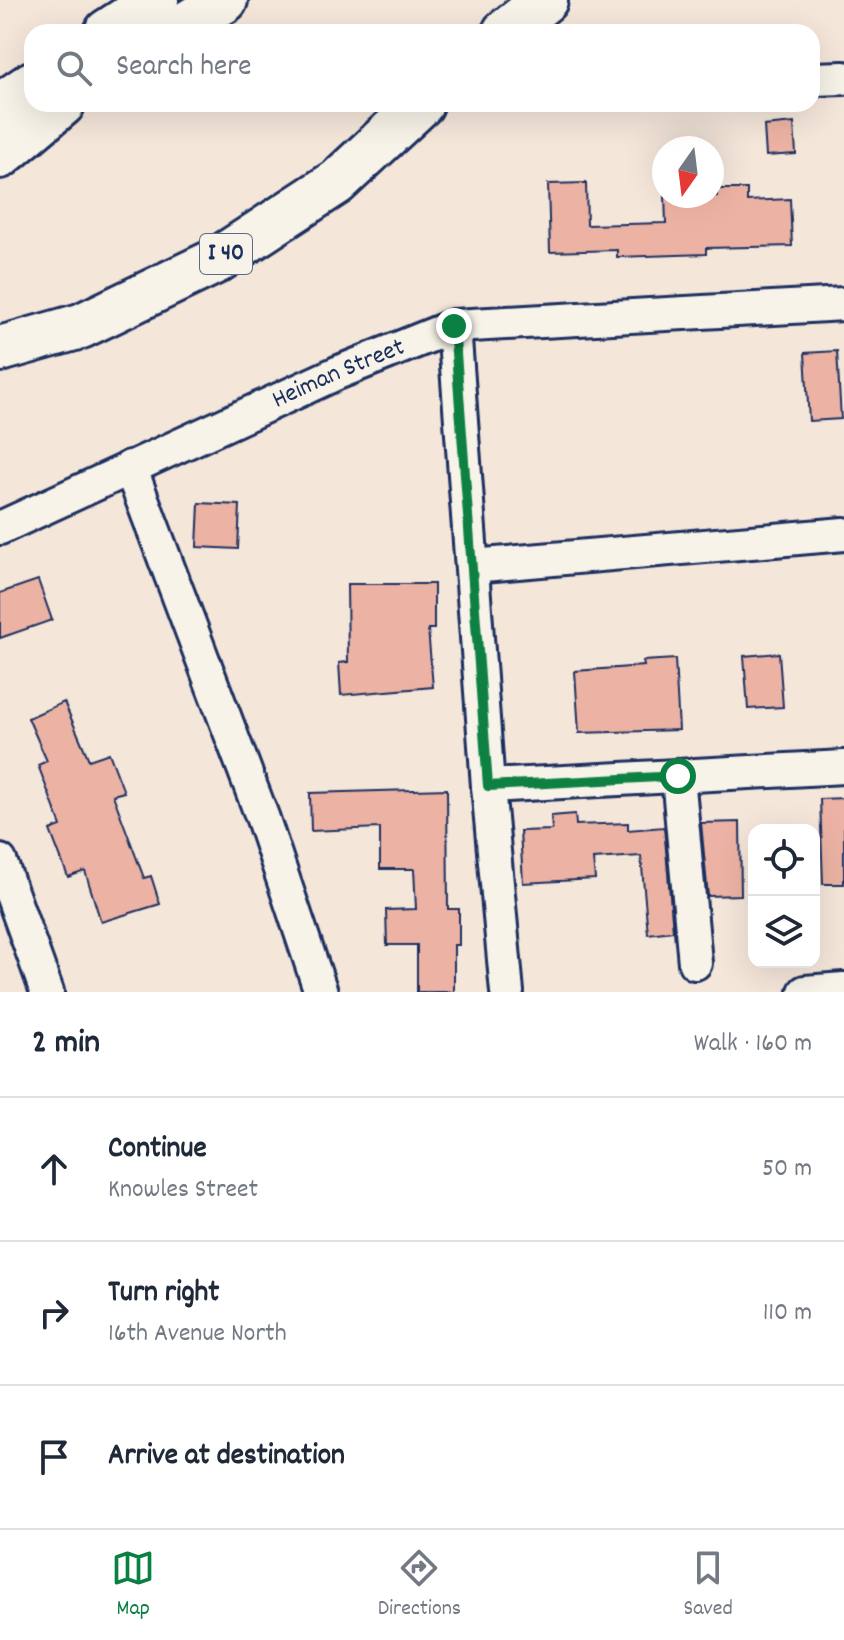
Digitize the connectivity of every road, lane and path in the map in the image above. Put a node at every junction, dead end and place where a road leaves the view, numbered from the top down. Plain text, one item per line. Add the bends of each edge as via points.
1 (156, 0) edge
2 (225, 0) edge
3 (545, 0) edge
4 (119, 24) edge
5 (187, 24) edge
6 (515, 24) edge
7 (844, 78) edge
8 (820, 79) edge
9 (24, 90) edge
10 (0, 106) edge
11 (52, 112) edge
12 (412, 112) edge
13 (0, 156) edge
14 (844, 304) edge
15 (454, 326) junction
16 (0, 349) edge
17 (130, 467) junction
18 (0, 528) edge
19 (844, 534) edge
20 (472, 566) junction
21 (844, 767) edge
22 (678, 776) junction
23 (488, 786) junction
24 (0, 861) edge
25 (695, 963) dead end
26 (844, 989) edge
27 (47, 992) edge
28 (321, 992) edge
29 (507, 992) edge
30 (805, 992) edge

1 - 4 highway
2 - 5 highway
3 - 6 highway
7 - 8 street
9 - 10 highway
11 - 13 highway
12 - 16 highway, I 40 via 337,182 216,261 81,326
14 - 15 street, Heiman Street
15 - 17 street, Heiman Street
15 - 20 street
17 - 18 street, Heiman Street
17 - 28 street via 263,819
19 - 20 street
20 - 23 street
21 - 22 street
22 - 23 street
22 - 25 street
23 - 29 street
24 - 27 street
26 - 30 street

